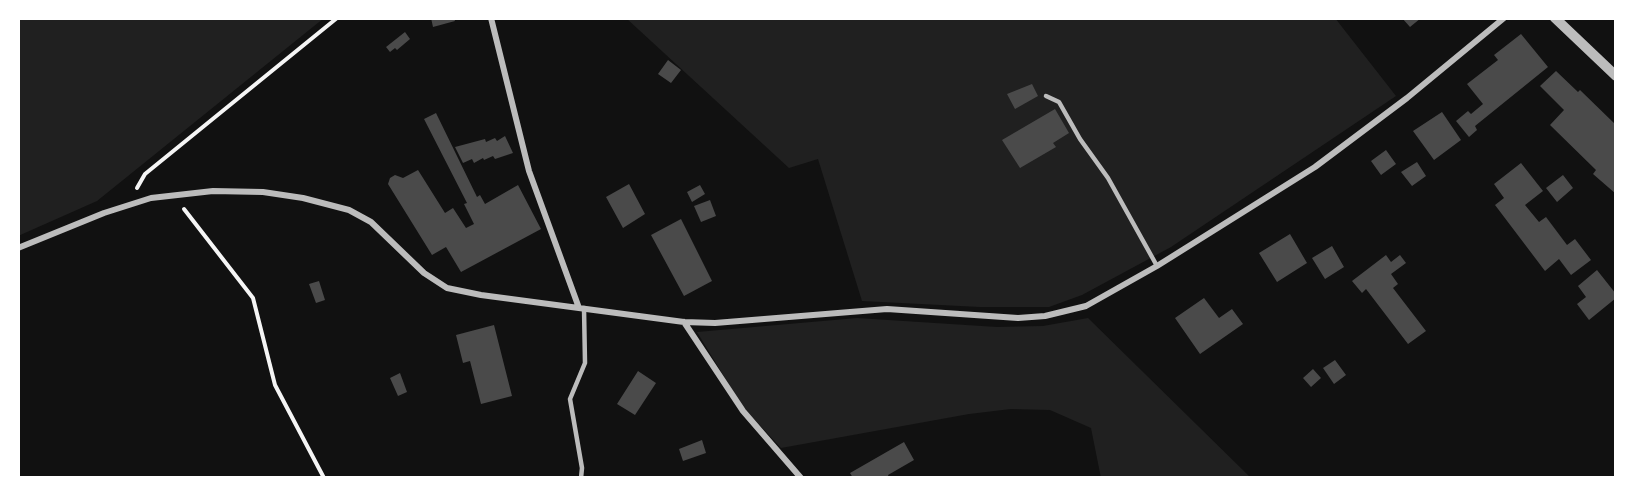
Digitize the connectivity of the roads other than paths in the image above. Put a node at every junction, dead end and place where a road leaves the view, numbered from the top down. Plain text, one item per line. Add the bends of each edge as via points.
1 (491, 18) edge
2 (1504, 18) edge
3 (1555, 18) edge
4 (1616, 76) edge
5 (1046, 96) dead end
6 (18, 248) edge
7 (1157, 266) junction
8 (582, 308) junction
9 (684, 322) junction
10 (581, 478) edge
11 (801, 478) edge

1 - 8 street via 529,171
2 - 7 street via 1338,151
3 - 4 street
5 - 7 lane via 1059,102 1108,178
6 - 8 street via 125,205 173,194 263,192 336,205 371,222 424,273 447,288
7 - 9 street via 1086,306 1032,318 887,309
8 - 9 street
8 - 10 lane via 585,363 570,399
9 - 11 street via 743,411

